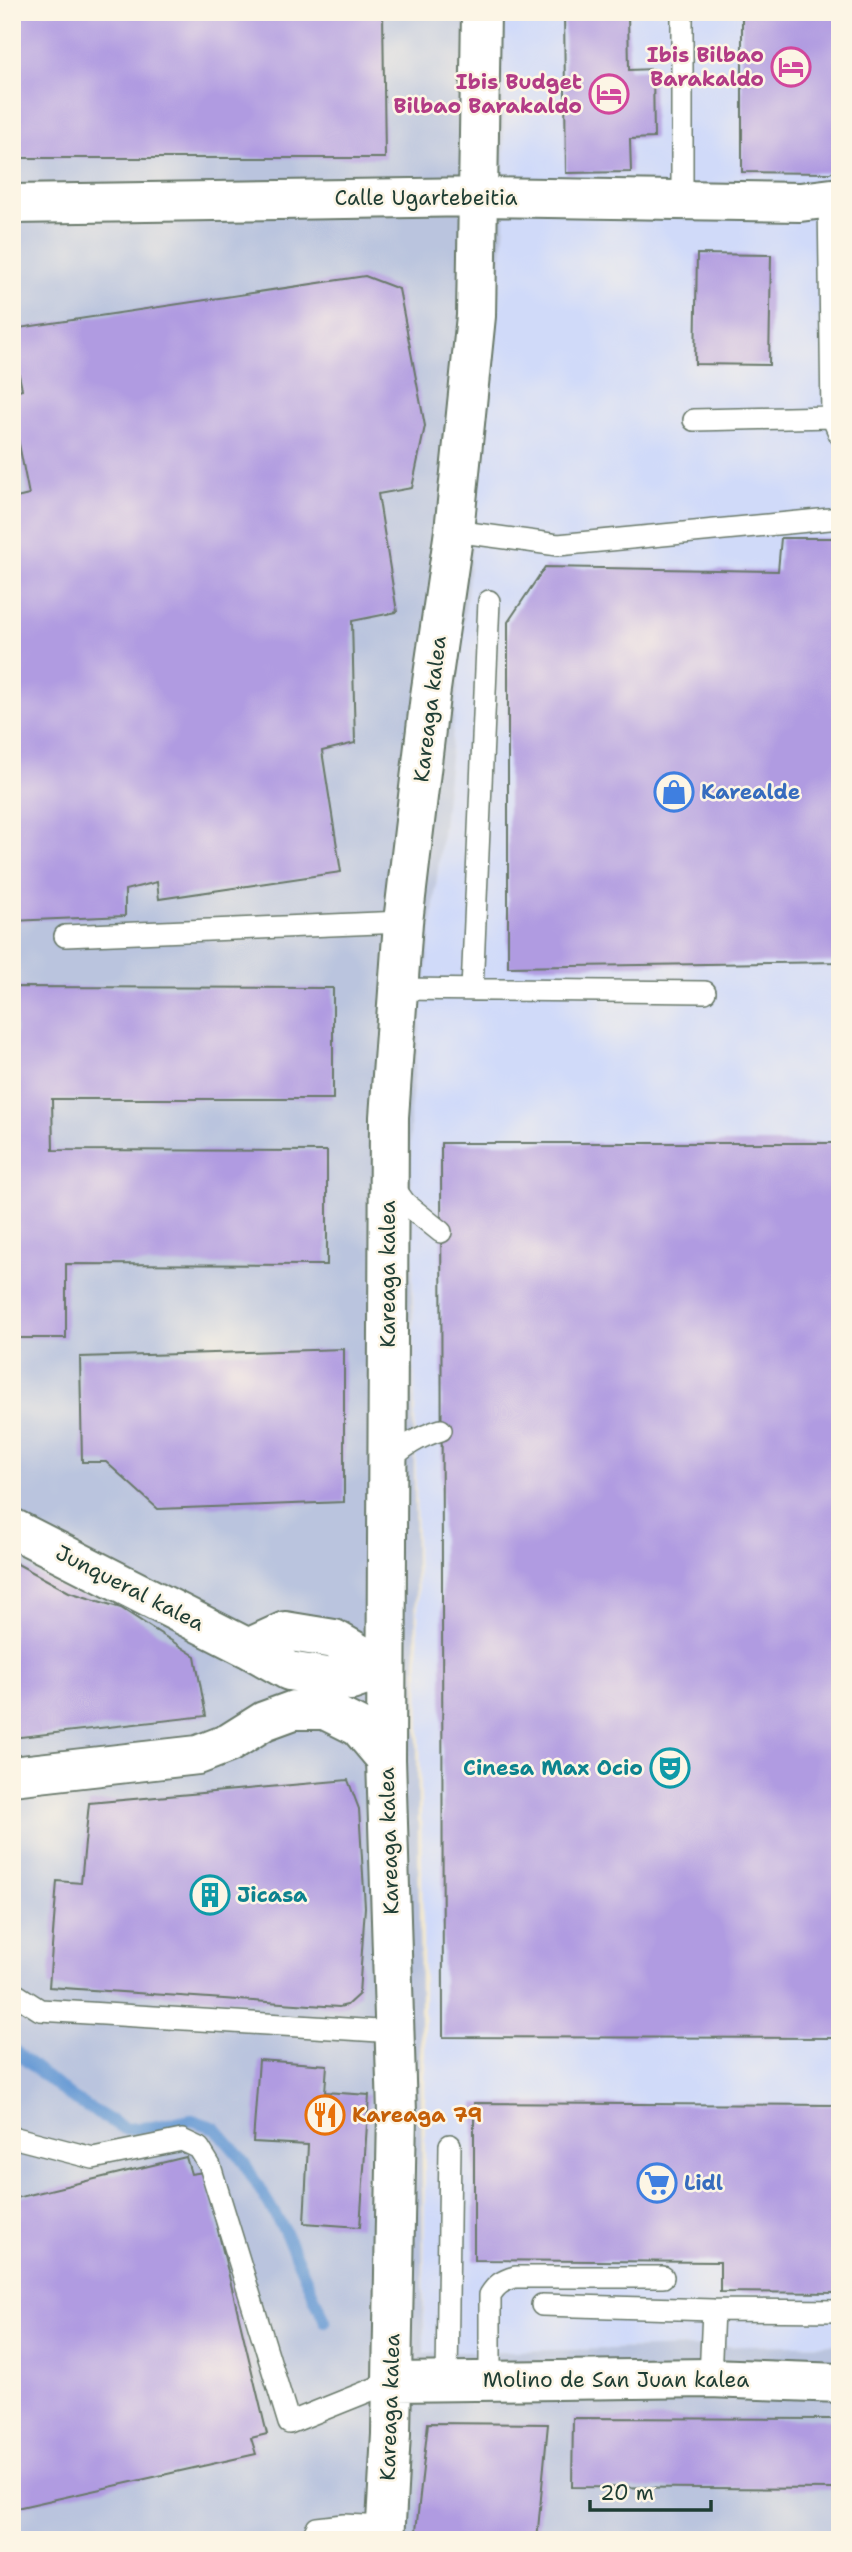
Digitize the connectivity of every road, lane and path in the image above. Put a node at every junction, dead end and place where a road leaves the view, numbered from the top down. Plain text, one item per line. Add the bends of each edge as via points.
1 (481, 12) edge
2 (682, 12) edge
3 (478, 197) junction
4 (835, 197) edge
5 (682, 200) junction
6 (12, 204) edge
7 (694, 420) dead end
8 (836, 426) edge
9 (840, 518) edge
10 (454, 531) junction
11 (489, 601) dead end
12 (403, 922) junction
13 (65, 936) dead end
14 (399, 989) junction
15 (472, 990) junction
16 (705, 992) dead end
17 (388, 1179) junction
18 (440, 1232) dead end
19 (441, 1430) dead end
20 (386, 1463) junction
21 (12, 1528) edge
22 (248, 1648) junction
23 (386, 1669) junction
24 (264, 1721) junction
25 (386, 1759) junction
26 (12, 1776) edge
27 (12, 1992) edge
28 (395, 2032) junction
29 (12, 2137) edge
30 (450, 2146) dead end
31 (663, 2277) dead end
32 (541, 2305) dead end
33 (713, 2310) junction
34 (840, 2311) edge
35 (710, 2378) junction
36 (447, 2381) junction
37 (490, 2381) junction
38 (391, 2382) junction
39 (840, 2383) edge
40 (385, 2533) edge
41 (311, 2540) edge

1 - 3 street, Kareaga kalea
2 - 5 lane
3 - 5 street, Calle Ugartebeitia
3 - 6 street, Calle Ugartebeitia
3 - 10 street, Kareaga kalea via 476,316
4 - 5 street, Calle Ugartebeitia via 800,202
4 - 8 lane
7 - 8 lane
9 - 10 lane via 558,545
10 - 12 street, Kareaga kalea
11 - 15 lane
12 - 13 lane
12 - 14 street, Kareaga kalea
14 - 15 lane
14 - 17 street, Kareaga kalea
15 - 16 lane
17 - 18 lane via 405,1203
17 - 20 street, Kareaga kalea
19 - 20 lane via 404,1446
20 - 23 street, Kareaga kalea
21 - 22 street, Junqueral kalea
22 - 23 street via 285,1631 334,1639
22 - 24 street via 261,1676
23 - 25 street, Kareaga kalea
24 - 25 street via 294,1710 325,1710 359,1727
24 - 26 street via 229,1743 198,1755
25 - 28 street, Kareaga kalea
27 - 28 lane via 40,2010
28 - 38 street, Kareaga kalea
29 - 38 lane via 93,2158 182,2140 199,2148 210,2166 289,2423
30 - 36 lane
31 - 37 lane via 515,2277 496,2285 490,2295
32 - 33 lane
33 - 34 lane
33 - 35 lane
35 - 37 street, Molino de San Juan kalea
35 - 39 street, Molino de San Juan kalea
36 - 37 street, Molino de San Juan kalea
36 - 38 street, Molino de San Juan kalea
38 - 40 street, Kareaga kalea
40 - 41 lane via 344,2525 317,2529

